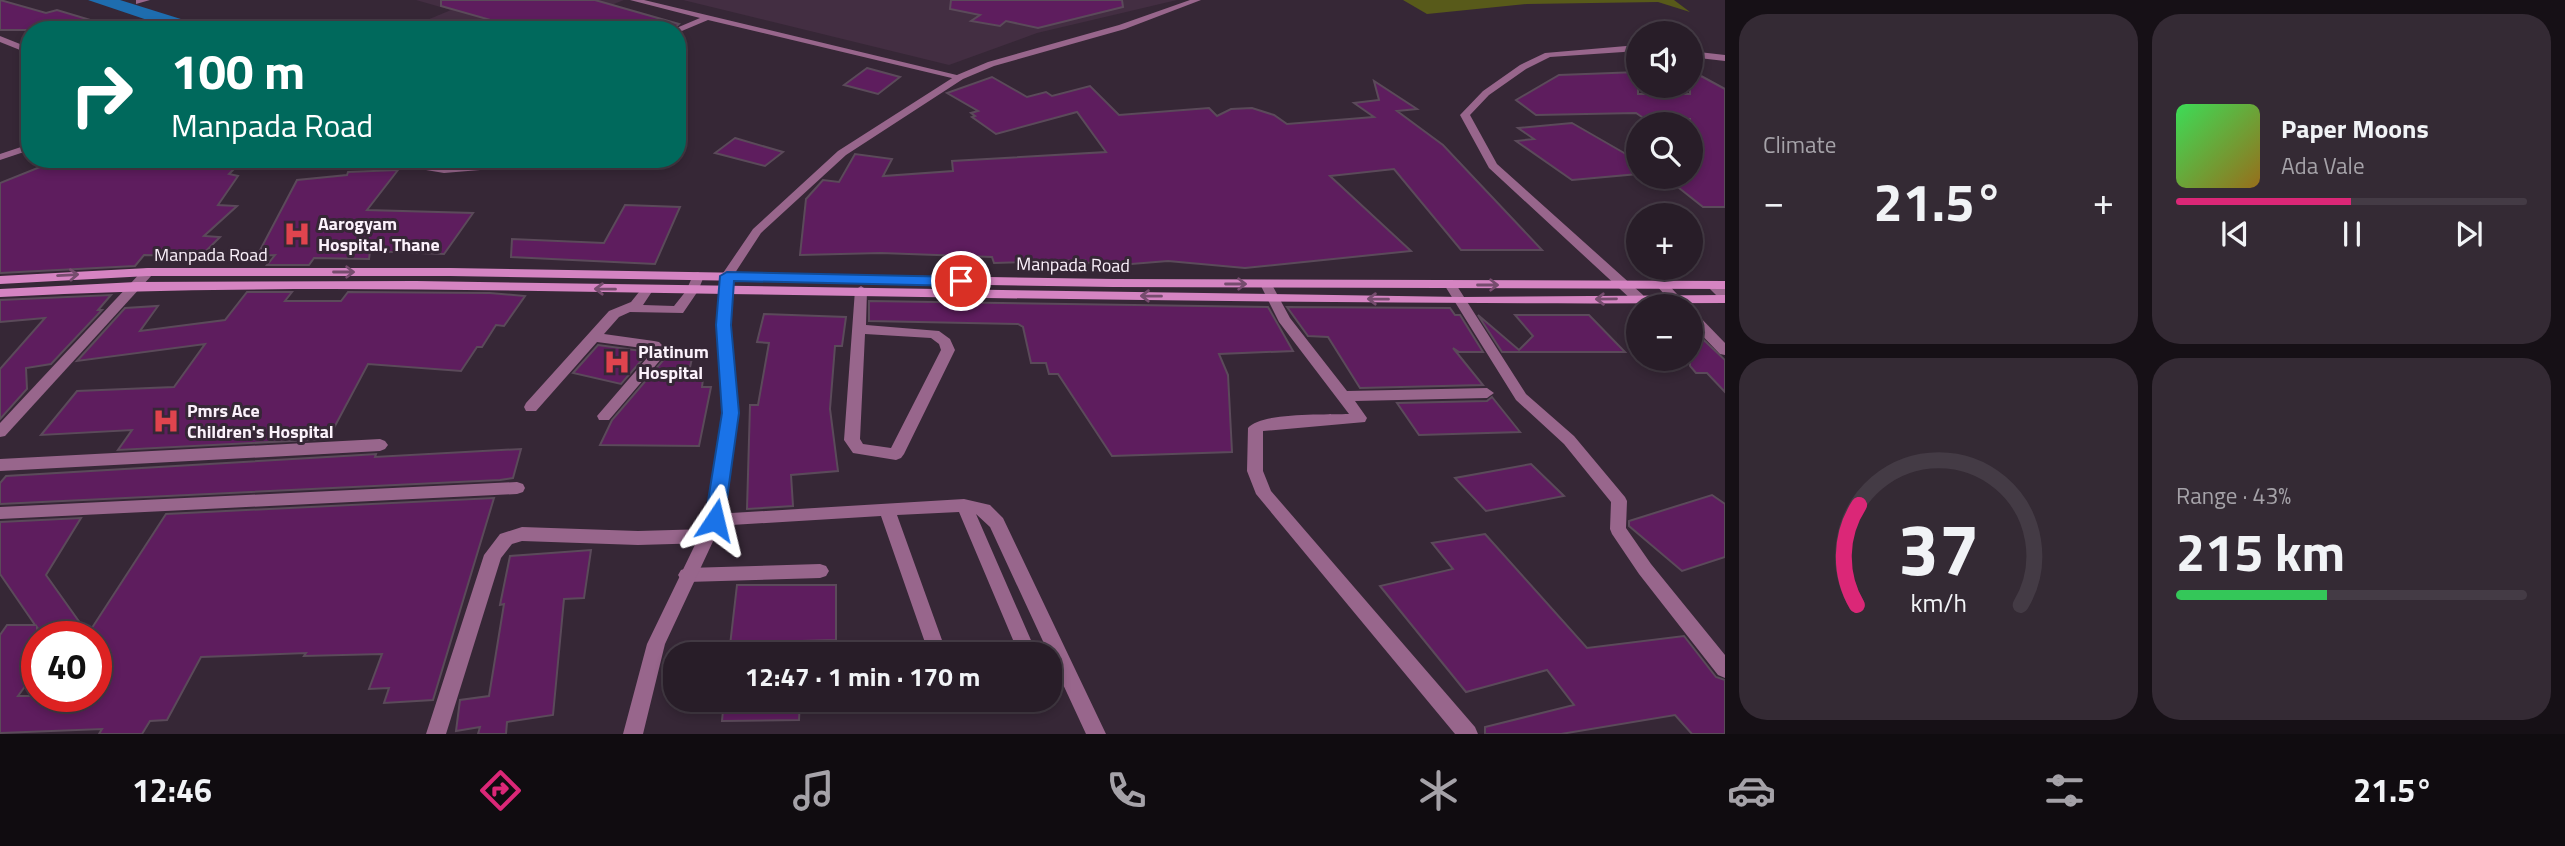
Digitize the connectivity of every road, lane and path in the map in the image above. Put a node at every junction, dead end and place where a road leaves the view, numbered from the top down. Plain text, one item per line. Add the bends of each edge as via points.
1 (634, 0) edge
2 (1197, 0) edge
3 (706, 18) junction
4 (686, 28) edge
5 (0, 39) edge
6 (21, 47) edge
7 (1626, 49) edge
8 (1703, 55) edge
9 (1725, 58) edge
10 (960, 77) junction
11 (21, 150) edge
12 (0, 157) edge
13 (432, 168) edge
14 (468, 168) edge
15 (148, 272) junction
16 (304, 272) junction
17 (546, 273) junction
18 (698, 276) junction
19 (0, 280) edge
20 (727, 284) junction
21 (1622, 284) junction
22 (1661, 284) junction
23 (294, 285) junction
24 (1719, 285) edge
25 (135, 286) junction
26 (910, 286) junction
27 (1451, 286) junction
28 (539, 288) junction
29 (647, 290) junction
30 (861, 290) junction
31 (1270, 290) junction
32 (692, 291) junction
33 (0, 293) edge
34 (1633, 294) edge
35 (1670, 294) edge
36 (1725, 298) edge
37 (1626, 299) edge
38 (1703, 300) edge
39 (1461, 301) junction
40 (630, 308) junction
41 (1703, 328) edge
42 (859, 329) junction
43 (594, 337) junction
44 (1725, 351) edge
45 (1487, 393) dead end
46 (1346, 397) junction
47 (531, 407) dead end
48 (604, 416) dead end
49 (0, 432) edge
50 (380, 445) dead end
51 (0, 466) edge
52 (517, 488) dead end
53 (964, 505) junction
54 (887, 510) junction
55 (0, 513) edge
56 (711, 528) junction
57 (820, 571) dead end
58 (687, 575) junction
59 (934, 642) edge
60 (1023, 642) edge
61 (1725, 669) edge
62 (436, 734) edge
63 (633, 734) edge
64 (1096, 734) edge
65 (1468, 734) edge

1 - 3 street
2 - 10 street
3 - 4 street
3 - 10 street
5 - 6 street
7 - 21 street via 1548,55 1486,93 1465,115 1493,166
8 - 9 street
10 - 20 street via 842,153 757,231
11 - 12 street
13 - 14 street
15 - 16 main road, Manpada Road
19 -> 15 main road, Manpada Road
15 - 25 street
16 -> 17 main road, Manpada Road
16 - 23 main road
17 - 18 main road, Manpada Road
17 - 28 main road
18 - 20 main road, Manpada Road
18 - 32 street
20 - 26 main road, Manpada Road
20 - 30 main road, Manpada Road
20 - 32 main road, Manpada Road
20 - 56 street via 723,325 730,413
21 - 22 main road, Manpada Road
27 -> 21 main road, Manpada Road
21 - 34 street
22 - 24 main road, Manpada Road
22 - 35 street
23 - 25 main road, Manpada Road
23 - 28 main road, Manpada Road
24 - 36 street
25 - 33 main road, Manpada Road
25 - 49 street
26 - 30 main road, Manpada Road
26 - 31 main road, Manpada Road
27 - 31 main road, Manpada Road
27 - 39 street
29 -> 28 main road, Manpada Road
29 - 32 main road, Manpada Road
29 - 40 street
30 - 42 street
39 -> 31 main road, Manpada Road
31 - 46 street via 1284,319
32 - 40 street via 678,310
36 - 38 main road, Manpada Road
37 -> 39 main road, Manpada Road
39 - 61 street via 1521,397 1569,440 1619,501 1618,529
40 - 43 street via 614,314
41 - 44 street
42 - 42 street via 934,334 948,351 896,454 858,449 852,440
43 - 47 street
43 - 48 street via 654,345 661,351
45 - 46 street
46 - 65 street via 1360,418 1256,428 1255,471 1264,494
50 - 51 street
52 - 55 street
53 - 54 street
53 - 60 street
53 - 64 street via 984,509 997,523
54 - 56 street
54 - 59 street
56 - 58 street
56 - 62 street via 638,538 523,534 506,540 493,555
57 - 58 street
58 - 63 street via 656,645

